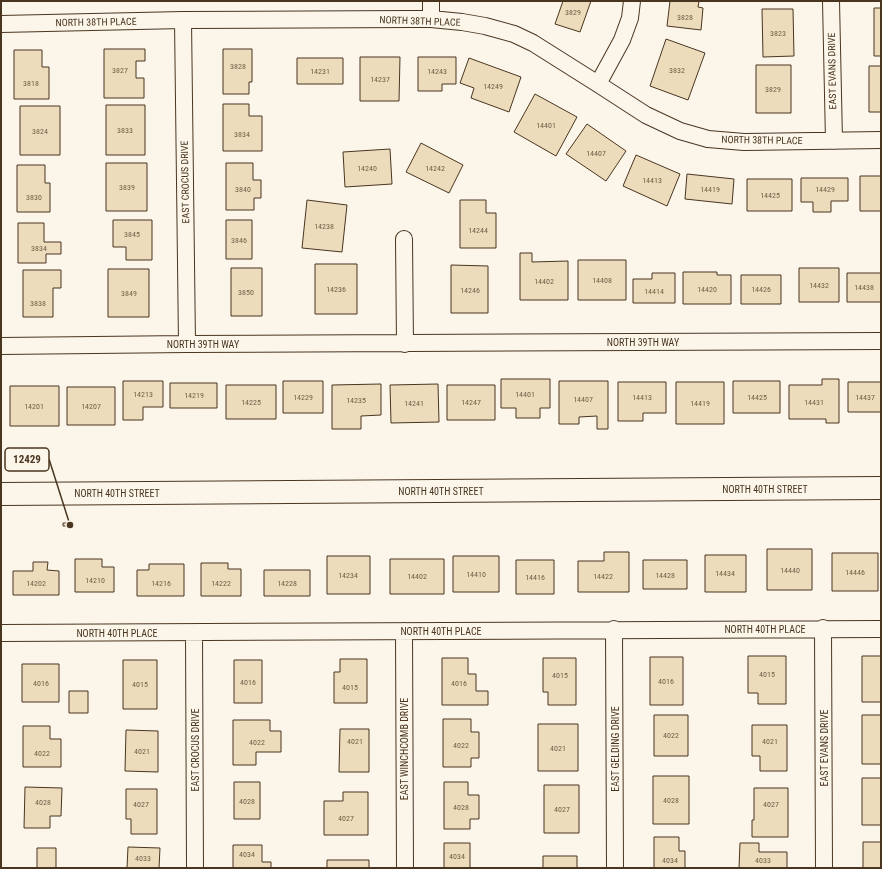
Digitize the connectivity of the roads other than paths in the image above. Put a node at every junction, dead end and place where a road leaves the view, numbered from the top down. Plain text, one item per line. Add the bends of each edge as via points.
1 (431, 1) edge
2 (632, 1) edge
3 (831, 1) edge
4 (431, 19) junction
5 (183, 20) junction
6 (1, 24) edge
7 (598, 84) junction
8 (834, 140) junction
9 (881, 140) edge
10 (404, 239) dead end
11 (881, 341) edge
12 (187, 344) junction
13 (405, 344) junction
14 (1, 346) edge
15 (881, 488) edge
16 (1, 494) edge
17 (823, 628) junction
18 (614, 629) junction
19 (881, 629) edge
20 (404, 631) junction
21 (1, 633) edge
22 (194, 633) junction
23 (196, 868) edge
24 (405, 868) edge
25 (615, 868) edge
26 (824, 868) edge

1 - 4 street
2 - 7 street via 630,18 622,40
3 - 8 street, EAST EVANS DRIVE
4 - 5 street, NORTH 38TH PLACE
4 - 7 street, NORTH 38TH PLACE via 485,26 514,34
5 - 6 street, NORTH 38TH PLACE
5 - 12 street, EAST CROCUS DRIVE
7 - 8 street, NORTH 38TH PLACE via 646,115 680,131 708,139 744,142
8 - 9 street, NORTH 38TH PLACE
10 - 13 street
11 - 13 street, NORTH 39TH WAY
12 - 13 street, NORTH 39TH WAY
12 - 14 street, NORTH 39TH WAY
15 - 16 main road, NORTH 40TH STREET
17 - 18 street, NORTH 40TH PLACE
17 - 19 street, NORTH 40TH PLACE
17 - 26 street, EAST EVANS DRIVE
18 - 20 street, NORTH 40TH PLACE
18 - 25 street, EAST GELDING DRIVE
20 - 22 street, NORTH 40TH PLACE
20 - 24 street, EAST WINCHCOMB DRIVE
21 - 22 street, NORTH 40TH PLACE
22 - 23 street, EAST CROCUS DRIVE

